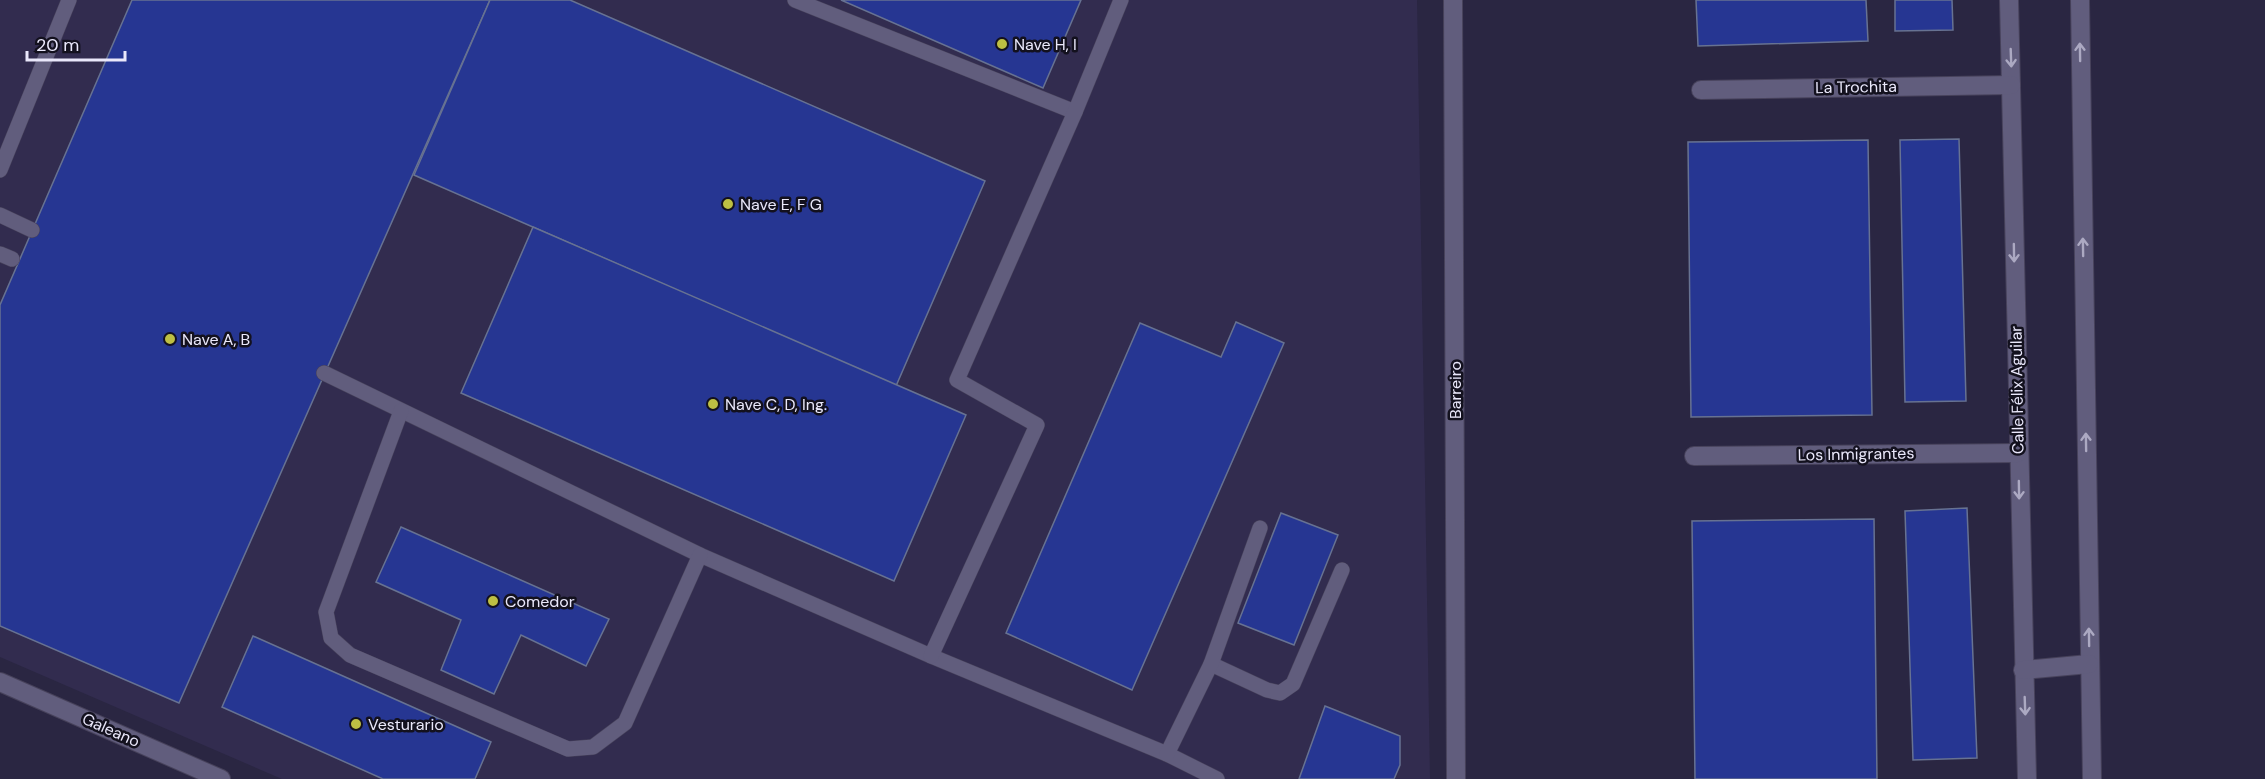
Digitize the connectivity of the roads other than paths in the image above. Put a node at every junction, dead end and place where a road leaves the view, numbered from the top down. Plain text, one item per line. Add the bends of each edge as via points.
1 (69, 0) edge
2 (795, 0) edge
3 (1121, 0) edge
4 (1453, 0) edge
5 (2009, 0) edge
6 (2080, 0) edge
7 (2011, 85) junction
8 (1701, 90) dead end
9 (1075, 112) junction
10 (0, 170) edge
11 (0, 215) edge
12 (32, 230) dead end
13 (324, 373) dead end
14 (401, 411) junction
15 (2018, 453) junction
16 (1694, 456) dead end
17 (1260, 528) dead end
18 (700, 555) junction
19 (1342, 570) dead end
20 (931, 656) junction
21 (1211, 664) junction
22 (2089, 664) junction
23 (2023, 670) junction
24 (0, 682) edge
25 (1167, 754) junction
26 (221, 779) edge
27 (1217, 779) edge
28 (1456, 779) edge
29 (2027, 779) edge
30 (2092, 779) edge

1 - 10 lane
2 - 9 lane
3 - 9 lane
4 - 28 street, Barreiro
5 -> 7 street, Calle Félix Aguilar
22 -> 6 street
7 - 8 street, La Trochita
7 -> 15 street, Calle Félix Aguilar
9 - 20 lane via 957,380 1037,425
11 - 12 lane
13 - 14 lane
14 - 18 lane
14 - 18 lane via 326,612 331,638 350,655 568,749 593,747 626,723
15 - 16 street, Los Inmigrantes
15 -> 23 street, Calle Félix Aguilar
17 - 21 lane
18 - 20 lane
19 - 21 lane via 1293,684 1280,693 1267,690
20 - 25 lane
21 - 25 lane
22 - 23 street
22 - 30 street
23 -> 29 street, Calle Félix Aguilar
24 - 26 street, Galeano
25 - 27 lane

